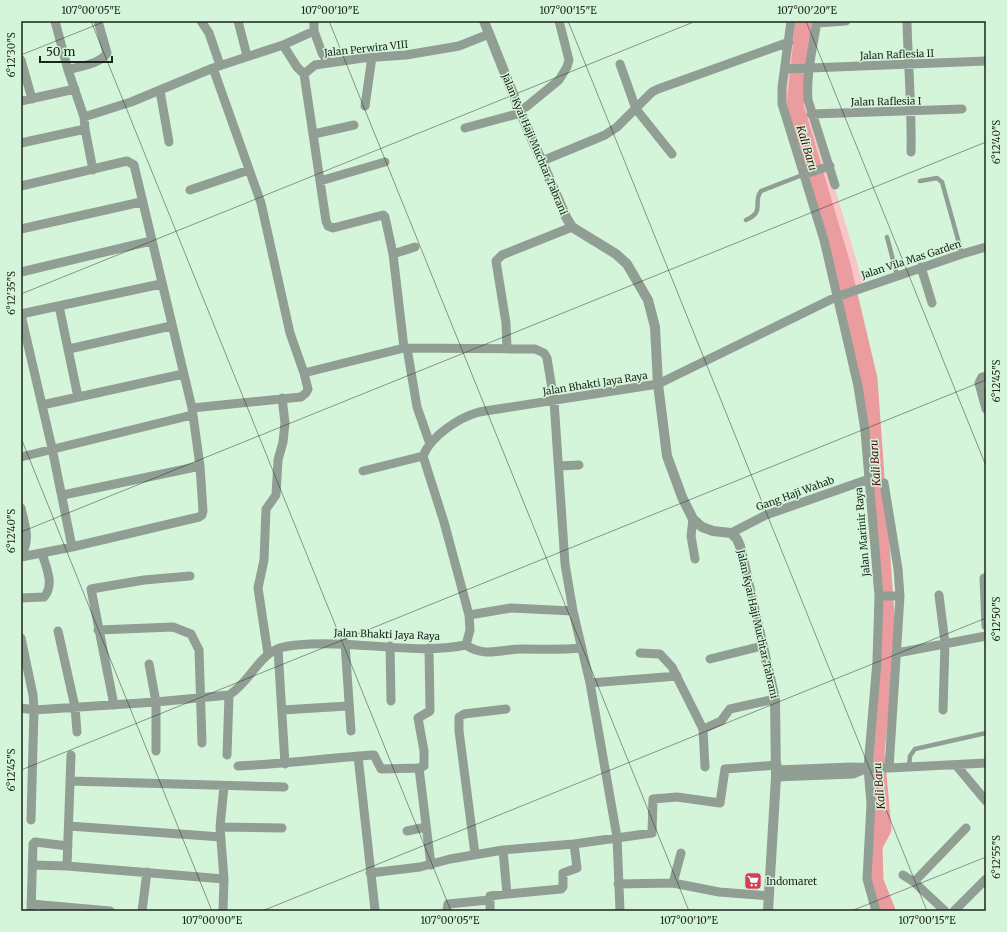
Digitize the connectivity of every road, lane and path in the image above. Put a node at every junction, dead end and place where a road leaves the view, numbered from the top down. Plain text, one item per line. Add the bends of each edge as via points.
1 (54, 21) edge
2 (98, 21) edge
3 (201, 21) edge
4 (238, 21) edge
5 (314, 21) edge
6 (484, 21) edge
7 (559, 21) edge
8 (791, 21) edge
9 (846, 21) edge
10 (907, 21) edge
11 (817, 22) edge
12 (314, 31) junction
13 (489, 34) junction
14 (789, 42) junction
15 (283, 45) junction
16 (246, 56) junction
17 (372, 57) junction
18 (21, 60) edge
19 (986, 61) edge
20 (328, 63) junction
21 (620, 64) dead end
22 (908, 65) junction
23 (217, 66) junction
24 (805, 68) junction
25 (788, 69) junction
26 (68, 70) junction
27 (304, 74) junction
28 (75, 88) junction
29 (160, 91) junction
30 (32, 99) junction
31 (21, 101) edge
32 (365, 106) dead end
33 (636, 108) junction
34 (962, 109) dead end
35 (520, 111) junction
36 (912, 111) junction
37 (811, 114) junction
38 (84, 117) junction
39 (354, 124) dead end
40 (465, 128) dead end
41 (85, 129) junction
42 (314, 134) junction
43 (169, 142) dead end
44 (21, 143) edge
45 (911, 152) dead end
46 (672, 154) dead end
47 (542, 161) junction
48 (385, 162) dead end
49 (827, 167) junction
50 (93, 170) junction
51 (249, 170) junction
52 (807, 173) junction
53 (320, 181) junction
54 (920, 182) dead end
55 (835, 185) dead end
56 (21, 186) edge
57 (190, 190) dead end
58 (142, 202) junction
59 (746, 220) dead end
60 (572, 227) junction
61 (21, 229) edge
62 (888, 237) dead end
63 (151, 241) junction
64 (416, 247) dead end
65 (986, 247) edge
66 (393, 254) junction
67 (962, 254) junction
68 (921, 267) junction
69 (21, 272) edge
70 (897, 275) junction
71 (161, 284) junction
72 (840, 295) junction
73 (932, 303) dead end
74 (59, 306) junction
75 (21, 315) edge
76 (171, 326) junction
77 (405, 348) junction
78 (69, 349) junction
79 (507, 349) junction
80 (304, 373) junction
81 (183, 374) junction
82 (983, 378) edge
83 (658, 384) junction
84 (78, 397) junction
85 (282, 398) junction
86 (554, 401) junction
87 (42, 406) junction
88 (986, 409) edge
89 (192, 411) junction
90 (430, 444) junction
91 (52, 448) junction
92 (423, 456) junction
93 (21, 457) edge
94 (579, 465) dead end
95 (200, 466) junction
96 (559, 466) junction
97 (362, 471) dead end
98 (869, 479) junction
99 (884, 483) dead end
100 (63, 495) junction
101 (21, 508) edge
102 (693, 519) junction
103 (731, 533) junction
104 (24, 545) edge
105 (72, 547) junction
106 (42, 553) junction
107 (21, 556) edge
108 (695, 559) dead end
109 (190, 576) dead end
110 (984, 578) dead end
111 (939, 595) dead end
112 (880, 596) junction
113 (897, 596) junction
114 (21, 598) edge
115 (572, 611) junction
116 (469, 615) junction
117 (986, 626) edge
118 (98, 630) junction
119 (58, 631) dead end
120 (986, 636) edge
121 (21, 638) edge
122 (945, 643) junction
123 (345, 644) junction
124 (466, 645) junction
125 (390, 646) junction
126 (762, 646) junction
127 (429, 648) junction
128 (581, 648) junction
129 (278, 649) junction
130 (640, 653) dead end
131 (897, 653) junction
132 (268, 654) junction
133 (710, 659) dead end
134 (149, 664) dead end
135 (677, 676) junction
136 (590, 683) junction
137 (229, 695) junction
138 (201, 698) junction
139 (775, 699) junction
140 (391, 701) dead end
141 (156, 702) junction
142 (114, 705) junction
143 (348, 706) junction
144 (75, 707) junction
145 (21, 708) edge
146 (506, 709) dead end
147 (34, 710) junction
148 (282, 710) junction
149 (943, 710) dead end
150 (703, 729) junction
151 (351, 731) dead end
152 (77, 732) dead end
153 (986, 732) edge
154 (202, 742) dead end
155 (156, 751) dead end
156 (71, 755) dead end
157 (227, 755) dead end
158 (358, 756) junction
159 (986, 763) edge
160 (286, 764) junction
161 (956, 765) junction
162 (238, 766) dead end
163 (705, 767) dead end
164 (909, 767) junction
165 (419, 768) junction
166 (869, 768) junction
167 (887, 768) junction
168 (777, 771) junction
169 (70, 781) junction
170 (224, 786) junction
171 (284, 787) dead end
172 (986, 801) edge
173 (32, 820) dead end
174 (69, 826) junction
175 (220, 827) junction
176 (426, 827) junction
177 (282, 828) dead end
178 (966, 828) dead end
179 (407, 831) dead end
180 (221, 837) junction
181 (617, 837) junction
182 (574, 844) junction
183 (68, 846) junction
184 (503, 850) junction
185 (681, 853) dead end
186 (475, 854) junction
187 (32, 865) junction
188 (431, 865) junction
189 (67, 866) junction
190 (147, 872) junction
191 (370, 873) junction
192 (903, 875) dead end
193 (224, 879) junction
194 (986, 879) edge
195 (914, 882) junction
196 (673, 883) junction
197 (618, 884) junction
198 (507, 894) junction
199 (769, 896) junction
200 (489, 900) junction
201 (31, 907) edge
202 (375, 910) dead end
203 (110, 911) edge
204 (142, 911) edge
205 (223, 911) edge
206 (447, 911) edge
207 (490, 911) edge
208 (620, 911) edge
209 (768, 911) edge
210 (876, 911) edge
211 (945, 911) edge
212 (954, 911) edge

1 - 26 street
2 - 26 street via 107,53 104,58
3 - 23 street via 209,33
4 - 16 street
5 - 12 street
6 - 13 street, Jalan Kyai Haji Muchtar Tabrani
7 - 35 street via 569,60 564,74
8 - 14 street, Jalan Marinir Raya
9 - 11 street
10 - 22 street
11 - 24 street
12 - 15 street
12 - 20 street
13 - 17 street, Jalan Perwira VIII via 459,46 406,55
13 - 35 street, Jalan Kyai Haji Muchtar Tabrani
14 - 25 street, Jalan Marinir Raya
14 - 33 street via 658,89
15 - 16 street
15 - 27 street
16 - 23 street
17 - 20 street, Jalan Perwira VIII
17 - 32 street
18 - 30 street
19 - 22 street, Jalan Raflesia II
20 - 27 street, Jalan Perwira VIII via 315,65
21 - 33 street
22 - 24 street, Jalan Raflesia II
22 - 36 street
23 - 29 street
23 - 51 street
24 - 25 street, Jalan Raflesia II
24 - 37 street
25 - 52 street, Jalan Marinir Raya via 782,87 782,104
26 - 28 street
27 - 42 street
28 - 30 street
28 - 38 street
29 - 38 street
29 - 43 street
30 - 31 street
33 - 46 street
33 - 47 street via 605,135
34 - 36 street, Jalan Raflesia I
35 - 40 street
35 - 47 street, Jalan Kyai Haji Muchtar Tabrani
36 - 37 street, Jalan Raflesia I
36 - 45 street
37 - 49 street
38 - 41 street
39 - 42 street
41 - 44 street
41 - 50 street
42 - 53 street
47 - 60 street, Jalan Kyai Haji Muchtar Tabrani
48 - 53 street
49 - 52 street
49 - 55 street
50 - 56 street
50 - 58 street via 127,160 131,162 134,165
51 - 57 street
51 - 80 street via 261,203 290,334
52 - 59 lane via 761,191 758,195 756,215
52 - 72 street, Jalan Marinir Raya
53 - 66 street via 328,226 333,228 384,215
54 - 67 lane via 938,178 942,182
58 - 61 street
58 - 63 street
60 - 79 street via 502,255 496,261
60 - 83 street via 616,254 627,264 648,300 655,327
62 - 70 lane
63 - 69 street
63 - 71 street
64 - 66 street
65 - 67 street, Jalan Vila Mas Garden
66 - 77 street
67 - 68 street, Jalan Vila Mas Garden
68 - 70 street, Jalan Vila Mas Garden
68 - 73 street
70 - 72 street, Jalan Vila Mas Garden
71 - 74 street
71 - 76 street
72 - 83 street, Jalan Vila Mas Garden
72 - 98 street, Jalan Marinir Raya via 858,386
74 - 75 street
74 - 78 street
75 - 87 street
76 - 78 street
76 - 81 street
77 - 79 street
77 - 80 street
77 - 90 street via 417,407
78 - 84 street
79 - 86 street via 535,349 544,353
80 - 85 street via 308,389 306,394
81 - 84 street
81 - 89 street
82 - 88 street
83 - 86 street, Jalan Bhakti Jaya Raya
83 - 102 street via 667,456
84 - 87 street
85 - 89 street
85 - 132 street via 285,423 283,442 278,460 276,495 266,509 264,560 258,588
86 - 90 street, Jalan Bhakti Jaya Raya via 469,415
86 - 96 street
87 - 91 street
89 - 91 street
89 - 95 street
90 - 92 street, Jalan Bhakti Jaya Raya
91 - 93 street
91 - 100 street
92 - 97 street
92 - 116 street
94 - 96 street
95 - 100 street
95 - 105 street via 202,515
96 - 115 street via 565,564
98 - 103 street, Gang Haji Wahab via 766,514
98 - 112 street, Jalan Marinir Raya
99 - 113 street
100 - 105 street
101 - 104 street via 26,530
102 - 103 street via 702,527
102 - 108 street via 691,536
103 - 126 street, Jalan Kyai Haji Muchtar Tabrani via 737,538 740,546
104 - 107 street
105 - 106 street
106 - 107 street
106 - 114 street via 50,590 44,597
109 - 118 street via 144,580 91,589
110 - 117 street
111 - 122 street
112 - 113 street
112 - 166 street, Jalan Marinir Raya
113 - 131 street
115 - 116 street via 511,608
115 - 128 street
116 - 124 street via 470,630
118 - 138 street via 173,627 191,634 200,650
118 - 142 street
119 - 144 street
120 - 122 street
121 - 147 street
122 - 131 street
122 - 149 street
123 - 125 street, Jalan Bhakti Jaya Raya
123 - 129 street, Jalan Bhakti Jaya Raya via 294,645
123 - 143 street
124 - 127 street, Jalan Bhakti Jaya Raya
124 - 128 street via 474,650 499,653 520,649 558,651
125 - 127 street, Jalan Bhakti Jaya Raya
125 - 140 street
126 - 133 street
126 - 139 street, Jalan Kyai Haji Muchtar Tabrani
127 - 165 street via 430,711 418,718 424,765
128 - 136 street
129 - 132 street, Jalan Bhakti Jaya Raya
129 - 148 street
130 - 135 street via 660,654 670,663
131 - 167 street
132 - 137 street, Jalan Bhakti Jaya Raya
134 - 141 street
135 - 136 street
135 - 150 street
136 - 181 street
137 - 138 street
137 - 157 street
138 - 141 street
138 - 154 street
139 - 150 street via 730,709 721,721
139 - 168 street, Jalan Kyai Haji Muchtar Tabrani
141 - 142 street
141 - 155 street
142 - 144 street
143 - 148 street
143 - 151 street
144 - 147 street
144 - 152 street
145 - 147 street
146 - 186 street via 464,714 459,717
147 - 173 street
148 - 160 street
150 - 163 street
153 - 164 lane via 912,750
156 - 169 street
158 - 160 street
158 - 165 street via 375,756 380,769
158 - 191 street
159 - 161 street
160 - 162 street
161 - 164 street
161 - 172 street
164 - 167 street
165 - 176 street
166 - 167 street
166 - 168 street via 853,774
166 - 210 street, Jalan Marinir Raya via 871,804 867,880
168 - 181 street via 725,769 720,804 678,797 653,799 652,833
168 - 199 street, Jalan Kyai Haji Muchtar Tabrani
169 - 170 street
169 - 174 street
170 - 171 street
170 - 175 street
174 - 180 street
174 - 183 street
175 - 177 street
175 - 180 street
176 - 179 street
176 - 188 street
178 - 195 street
180 - 193 street
181 - 182 street
181 - 197 street
182 - 184 street
182 - 198 street via 577,868 563,873 563,887
183 - 187 street via 34,842
183 - 189 street
184 - 186 street
184 - 198 street
185 - 196 street
186 - 188 street
187 - 189 street
187 - 201 street
188 - 191 street
189 - 190 street
190 - 193 street
190 - 204 street
191 - 202 street
192 - 195 street
193 - 205 street
194 - 212 street
195 - 211 street
196 - 197 street
196 - 199 street via 719,892
197 - 208 street
198 - 200 street via 492,895
199 - 209 street, Jalan Kyai Haji Muchtar Tabrani
200 - 206 street via 448,904
200 - 207 street
201 - 203 street

